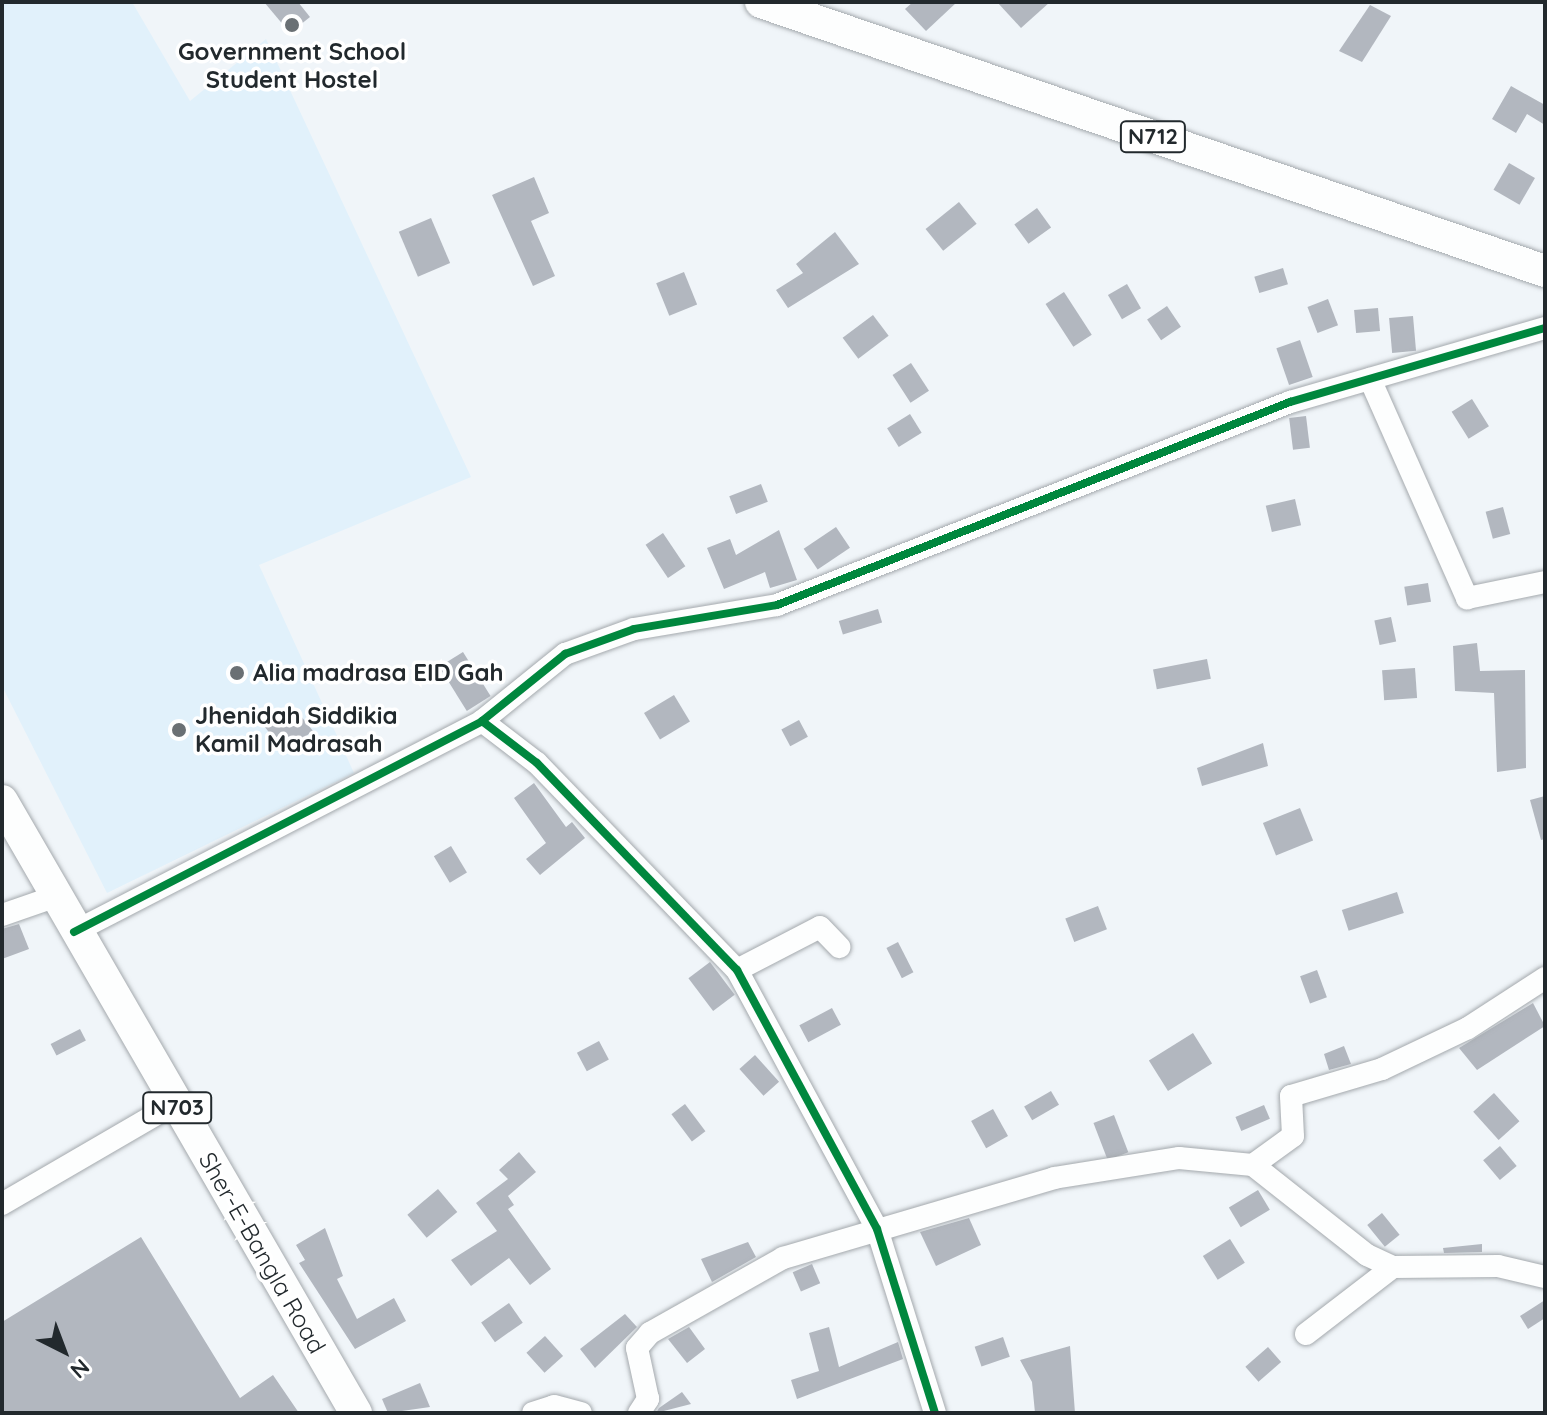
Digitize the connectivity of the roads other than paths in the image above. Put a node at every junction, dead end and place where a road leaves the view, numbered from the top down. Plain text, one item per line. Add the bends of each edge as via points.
1 (761, 2) edge
2 (1545, 271) edge
3 (1545, 328) edge
4 (1370, 379) junction
5 (1545, 582) edge
6 (482, 721) junction
7 (2, 801) edge
8 (54, 897) junction
9 (2, 915) edge
10 (74, 932) junction
11 (839, 947) dead end
12 (737, 970) junction
13 (1545, 978) edge
14 (174, 1104) junction
15 (1253, 1165) junction
16 (2, 1204) edge
17 (877, 1229) junction
18 (1393, 1267) junction
19 (1545, 1277) edge
20 (1306, 1334) dead end
21 (356, 1413) edge
22 (533, 1413) edge
23 (581, 1413) edge
24 (639, 1413) edge
25 (935, 1413) edge

1 - 2 highway, N712
3 - 4 street
4 - 5 street via 1423,486 1461,591 1475,599
4 - 6 street via 1290,402 777,605 634,629 565,654
6 - 10 street
6 - 12 street via 537,763
7 - 8 highway, Sher-E-Bangla Road / N703
8 - 9 street
8 - 10 highway, Sher-E-Bangla Road / N703
10 - 14 highway, Sher-E-Bangla Road / N703
11 - 12 street via 820,927
12 - 17 street
13 - 15 street via 1468,1028 1382,1069 1291,1096 1286,1106 1293,1136
14 - 16 street
14 - 21 highway, Sher-E-Bangla Road / N703
15 - 17 street via 1179,1158 1054,1178
15 - 18 street via 1367,1255
17 - 24 street via 800,1250 650,1333 637,1348 648,1399
17 - 25 street
18 - 19 street via 1498,1266
18 - 20 street
22 - 23 street via 554,1406

